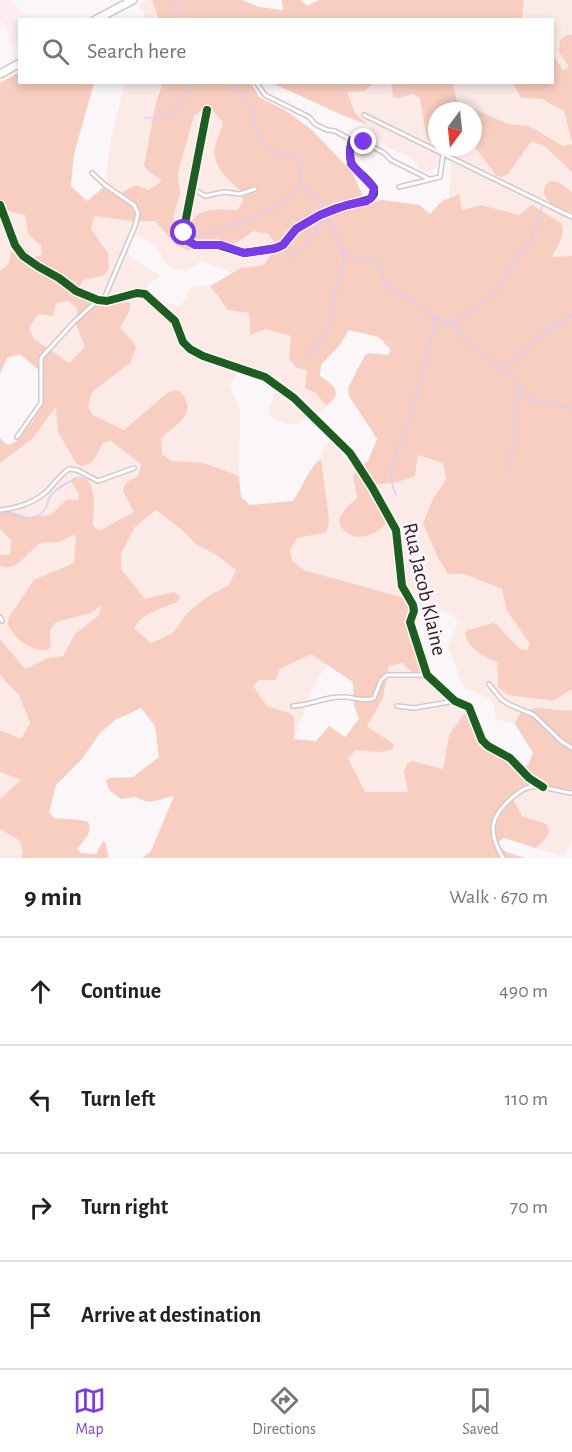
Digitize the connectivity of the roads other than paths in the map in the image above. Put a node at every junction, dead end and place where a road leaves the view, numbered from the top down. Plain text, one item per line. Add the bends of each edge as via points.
1 (132, 0) edge
2 (99, 18) edge
3 (18, 64) edge
4 (0, 74) edge
5 (257, 84) edge
6 (207, 110) dead end
7 (364, 115) dead end
8 (352, 140) junction
9 (428, 147) edge
10 (443, 156) edge
11 (447, 156) edge
12 (92, 173) dead end
13 (429, 179) junction
14 (399, 187) dead end
15 (192, 188) junction
16 (255, 189) dead end
17 (0, 205) edge
18 (572, 218) edge
19 (98, 300) junction
20 (103, 301) junction
21 (17, 436) dead end
22 (134, 468) dead end
23 (0, 510) edge
24 (427, 675) junction
25 (489, 684) dead end
26 (455, 701) junction
27 (293, 706) dead end
28 (397, 706) dead end
29 (572, 748) edge
30 (543, 787) junction
31 (572, 793) edge
32 (503, 858) edge

1 - 2 highway
3 - 4 highway
5 - 8 street via 265,95 309,117 325,130
6 - 15 street
7 - 9 street
8 - 13 street via 364,142
8 - 15 street via 351,164 372,184 372,197 315,217 277,248 244,253 221,245 199,246 189,242 184,233
10 - 13 street via 441,175
11 - 18 street
12 - 20 street via 134,205 138,213
13 - 14 street
15 - 16 street via 205,196
17 - 19 street, Rua Jacob Klaine via 23,256 76,291
19 - 20 street, Rua Jacob Klaine
19 - 21 street via 41,358 40,404
20 - 24 street, Rua Jacob Klaine via 145,294 175,321 190,349 265,377 294,398 350,453 396,530 402,586 413,605 410,622
22 - 23 street via 98,481 69,469 44,494
24 - 26 street, Rua Jacob Klaine
24 - 27 street via 387,675 369,700 337,697
25 - 29 street via 501,699 534,715
26 - 28 street via 414,708
26 - 30 street, Rua Jacob Klaine via 472,710 482,740 488,746 510,758
30 - 31 street
30 - 32 street via 527,787 500,808 492,825

